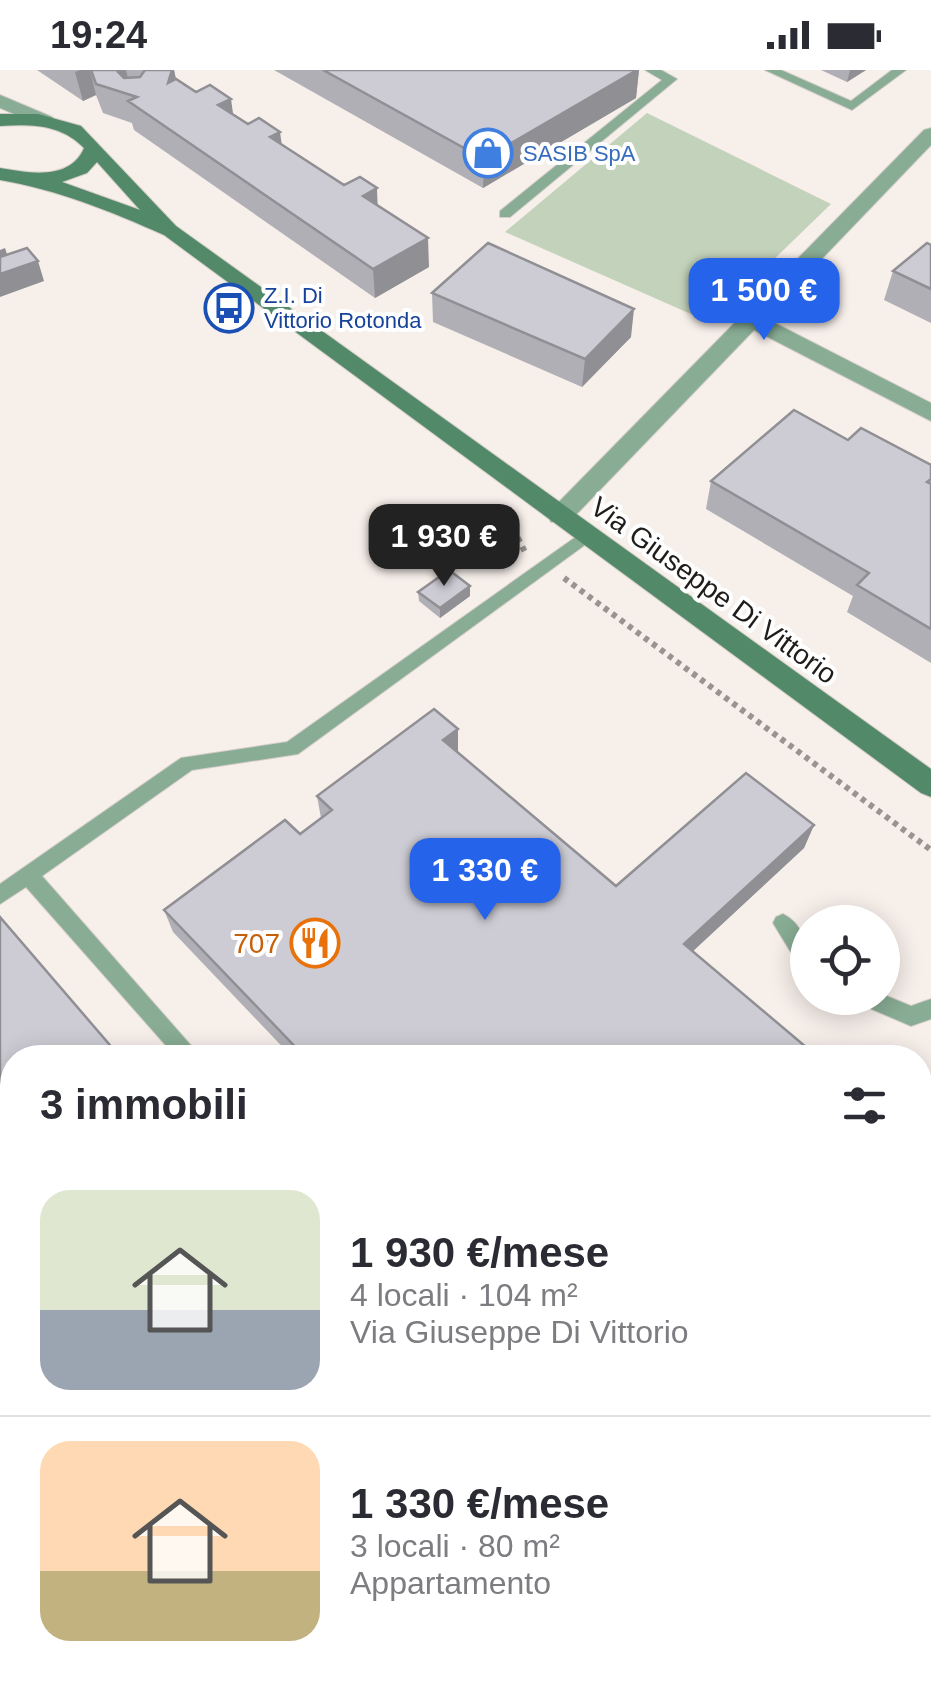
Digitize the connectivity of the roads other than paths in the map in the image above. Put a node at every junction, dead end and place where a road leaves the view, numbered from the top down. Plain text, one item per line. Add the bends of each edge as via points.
1 (651, 70) edge
2 (771, 70) edge
3 (900, 70) edge
4 (671, 79) junction
5 (686, 86) dead end
6 (0, 101) edge
7 (0, 120) edge
8 (46, 121) junction
9 (930, 138) edge
10 (94, 147) junction
11 (0, 174) edge
12 (32, 178) junction
13 (505, 214) dead end
14 (171, 231) junction
15 (751, 319) junction
16 (931, 413) edge
17 (560, 516) junction
18 (587, 534) junction
19 (931, 785) edge
20 (28, 875) junction
21 (0, 895) edge
22 (783, 923) dead end
23 (790, 934) edge
24 (931, 1009) edge
25 (900, 1011) edge
26 (180, 1045) edge

1 - 4 lane
2 - 3 lane via 852,106
4 - 5 lane
4 - 13 lane
6 - 8 street, Via Giuseppe Di Vittorio
7 - 8 street, Via Giuseppe Di Vittorio
8 - 10 street, Via Giuseppe Di Vittorio via 74,130
9 - 15 street
10 - 12 street, Via Giuseppe Di Vittorio via 79,168
10 - 14 street, Via Giuseppe Di Vittorio
11 - 12 street, Via Giuseppe Di Vittorio
12 - 14 street, Via Giuseppe Di Vittorio
14 - 17 street, Via Giuseppe Di Vittorio
15 - 16 street
15 - 17 street
17 - 18 street, Via Giuseppe Di Vittorio
18 - 19 street, Via Giuseppe Di Vittorio
18 - 20 lane via 291,749 188,762
20 - 21 lane
20 - 26 lane
22 - 23 lane
24 - 25 lane via 911,1016

